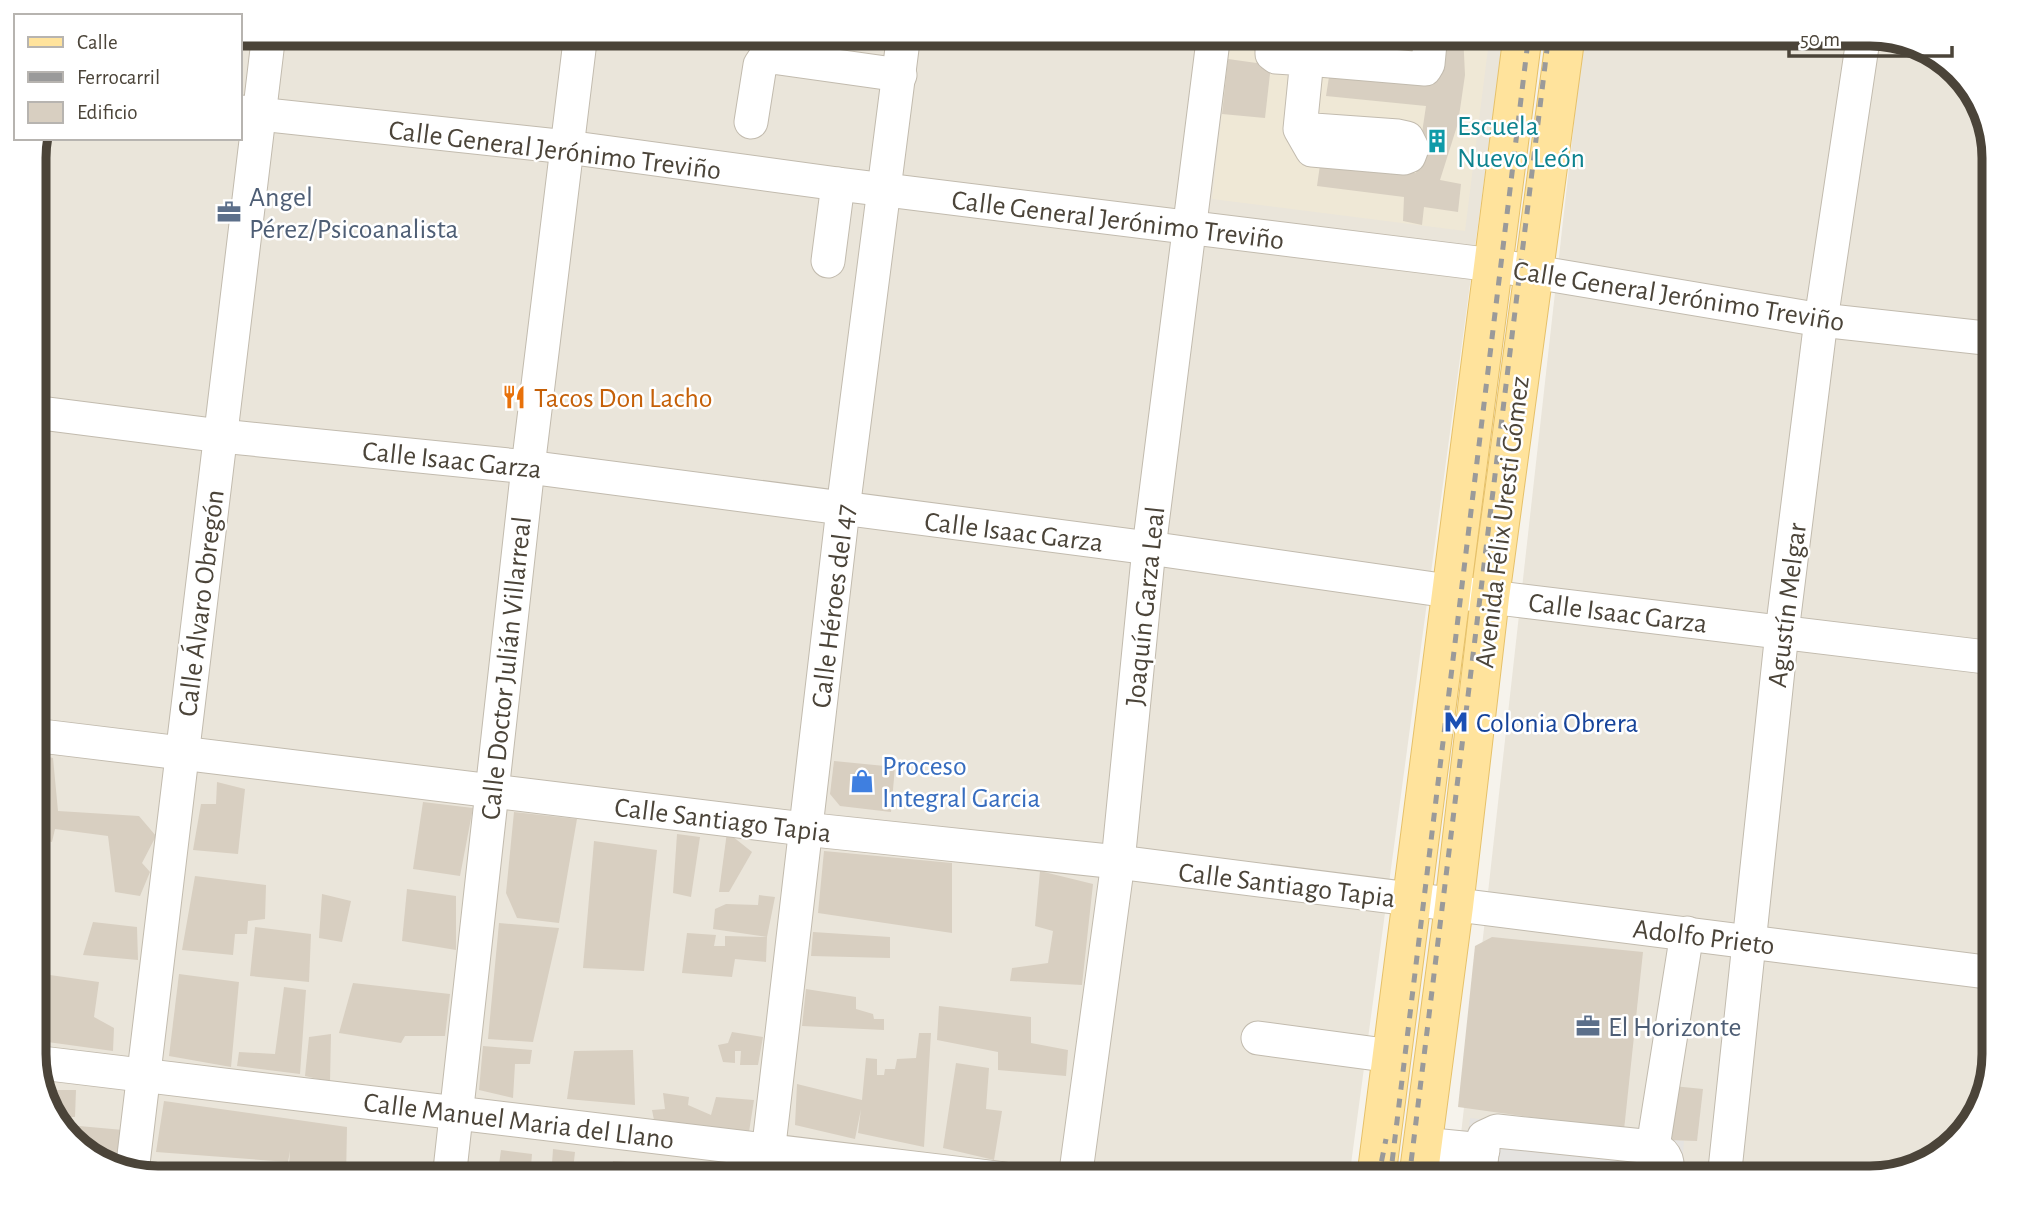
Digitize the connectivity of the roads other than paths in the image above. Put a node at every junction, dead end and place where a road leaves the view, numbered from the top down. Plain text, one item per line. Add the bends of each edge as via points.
1 (266, 46) edge
2 (579, 46) edge
3 (903, 46) edge
4 (1212, 46) edge
5 (1272, 46) edge
6 (1430, 46) edge
7 (1521, 46) edge
8 (1564, 46) edge
9 (1862, 46) edge
10 (1307, 59) junction
11 (900, 75) junction
12 (249, 114) edge
13 (751, 122) dead end
14 (1300, 129) dead end
15 (567, 147) junction
16 (838, 184) junction
17 (883, 190) junction
18 (1189, 228) junction
19 (828, 261) dead end
20 (1493, 265) junction
21 (1534, 271) junction
22 (1821, 320) junction
23 (1981, 337) edge
24 (46, 414) edge
25 (221, 436) junction
26 (528, 467) junction
27 (843, 509) junction
28 (1149, 548) junction
29 (1452, 592) junction
30 (1490, 597) junction
31 (1782, 632) junction
32 (1982, 656) edge
33 (46, 737) edge
34 (181, 755) junction
35 (491, 792) junction
36 (804, 829) junction
37 (1118, 862) junction
38 (1413, 900) junction
39 (1454, 906) junction
40 (1687, 933) junction
41 (1749, 942) junction
42 (1982, 971) edge
43 (1258, 1038) dead end
44 (1392, 1056) junction
45 (46, 1063) edge
46 (143, 1073) junction
47 (458, 1112) junction
48 (1653, 1147) junction
49 (133, 1164) edge
50 (766, 1164) edge
51 (1420, 1164) edge
52 (451, 1166) edge
53 (798, 1166) edge
54 (1077, 1166) edge
55 (1378, 1166) edge
56 (1450, 1166) edge
57 (1480, 1166) edge
58 (1668, 1166) edge
59 (1725, 1166) edge

1 - 12 street, Calle Álvaro Obregón
2 - 15 street, Calle Doctor Julián Villarreal
3 - 11 street, Calle Héroes del 47
4 - 18 street, Joaquín Garza Leal
5 - 10 street via 1276,57
6 - 10 street via 1425,69
7 - 20 main road, Avenida Félix Uresti Gómez
8 - 21 main road, Avenida Félix Uresti Gómez
9 - 22 street, Agustín Melgar
10 - 14 street
11 - 13 street via 764,59
11 - 17 street, Calle Héroes del 47
12 - 15 street, Calle General Jerónimo Treviño
12 - 25 street, Calle Álvaro Obregón
15 - 16 street, Calle General Jerónimo Treviño
15 - 26 street, Calle Doctor Julián Villarreal
16 - 17 street, Calle General Jerónimo Treviño
16 - 19 street
17 - 18 street, Calle General Jerónimo Treviño
17 - 27 street, Calle Héroes del 47
18 - 20 street, Calle General Jerónimo Treviño
18 - 28 street, Joaquín Garza Leal
20 - 21 street, Calle General Jerónimo Treviño
20 - 29 main road, Avenida Félix Uresti Gómez
21 - 22 street, Calle General Jerónimo Treviño
21 - 30 main road, Avenida Félix Uresti Gómez
22 - 23 street, Calle General Jerónimo Treviño
22 - 31 street, Agustín Melgar
24 - 25 street, Calle Isaac Garza
25 - 26 street, Calle Isaac Garza
25 - 34 street, Calle Álvaro Obregón
26 - 27 street, Calle Isaac Garza
26 - 35 street, Calle Doctor Julián Villarreal
27 - 28 street, Calle Isaac Garza
27 - 36 street, Calle Héroes del 47
28 - 29 street, Calle Isaac Garza
28 - 37 street, Joaquín Garza Leal
29 - 30 street, Calle Isaac Garza
29 - 38 main road, Avenida Félix Uresti Gómez
30 - 31 street, Calle Isaac Garza
30 - 39 main road, Avenida Félix Uresti Gómez
31 - 32 street, Calle Isaac Garza
31 - 41 street, Agustín Melgar
33 - 34 street, Calle Santiago Tapia
34 - 35 street, Calle Santiago Tapia
34 - 46 street, Calle Álvaro Obregón
35 - 36 street, Calle Santiago Tapia
35 - 47 street, Calle Doctor Julián Villarreal
36 - 37 street, Calle Santiago Tapia
36 - 50 street, Calle Héroes del 47
37 - 38 street, Calle Santiago Tapia
37 - 54 street, Joaquín Garza Leal
38 - 39 street, Adolfo Prieto
38 - 44 main road, Avenida Félix Uresti Gómez
39 - 40 street, Adolfo Prieto
39 - 51 main road, Avenida Félix Uresti Gómez
40 - 41 street, Adolfo Prieto
40 - 48 street
41 - 42 street, Adolfo Prieto
41 - 59 street, Agustín Melgar
43 - 44 street
44 - 55 main road, Avenida Félix Uresti Gómez
45 - 46 street, Calle Manuel Maria del Llano
46 - 47 street, Calle Manuel Maria del Llano
46 - 49 street, Calle Álvaro Obregón
47 - 50 street, Calle Manuel Maria del Llano
47 - 52 street, Calle Doctor Julián Villarreal
48 - 57 street via 1497,1131 1484,1137
48 - 58 street via 1661,1150
50 - 53 street, Calle Manuel Maria del Llano
51 - 56 street

